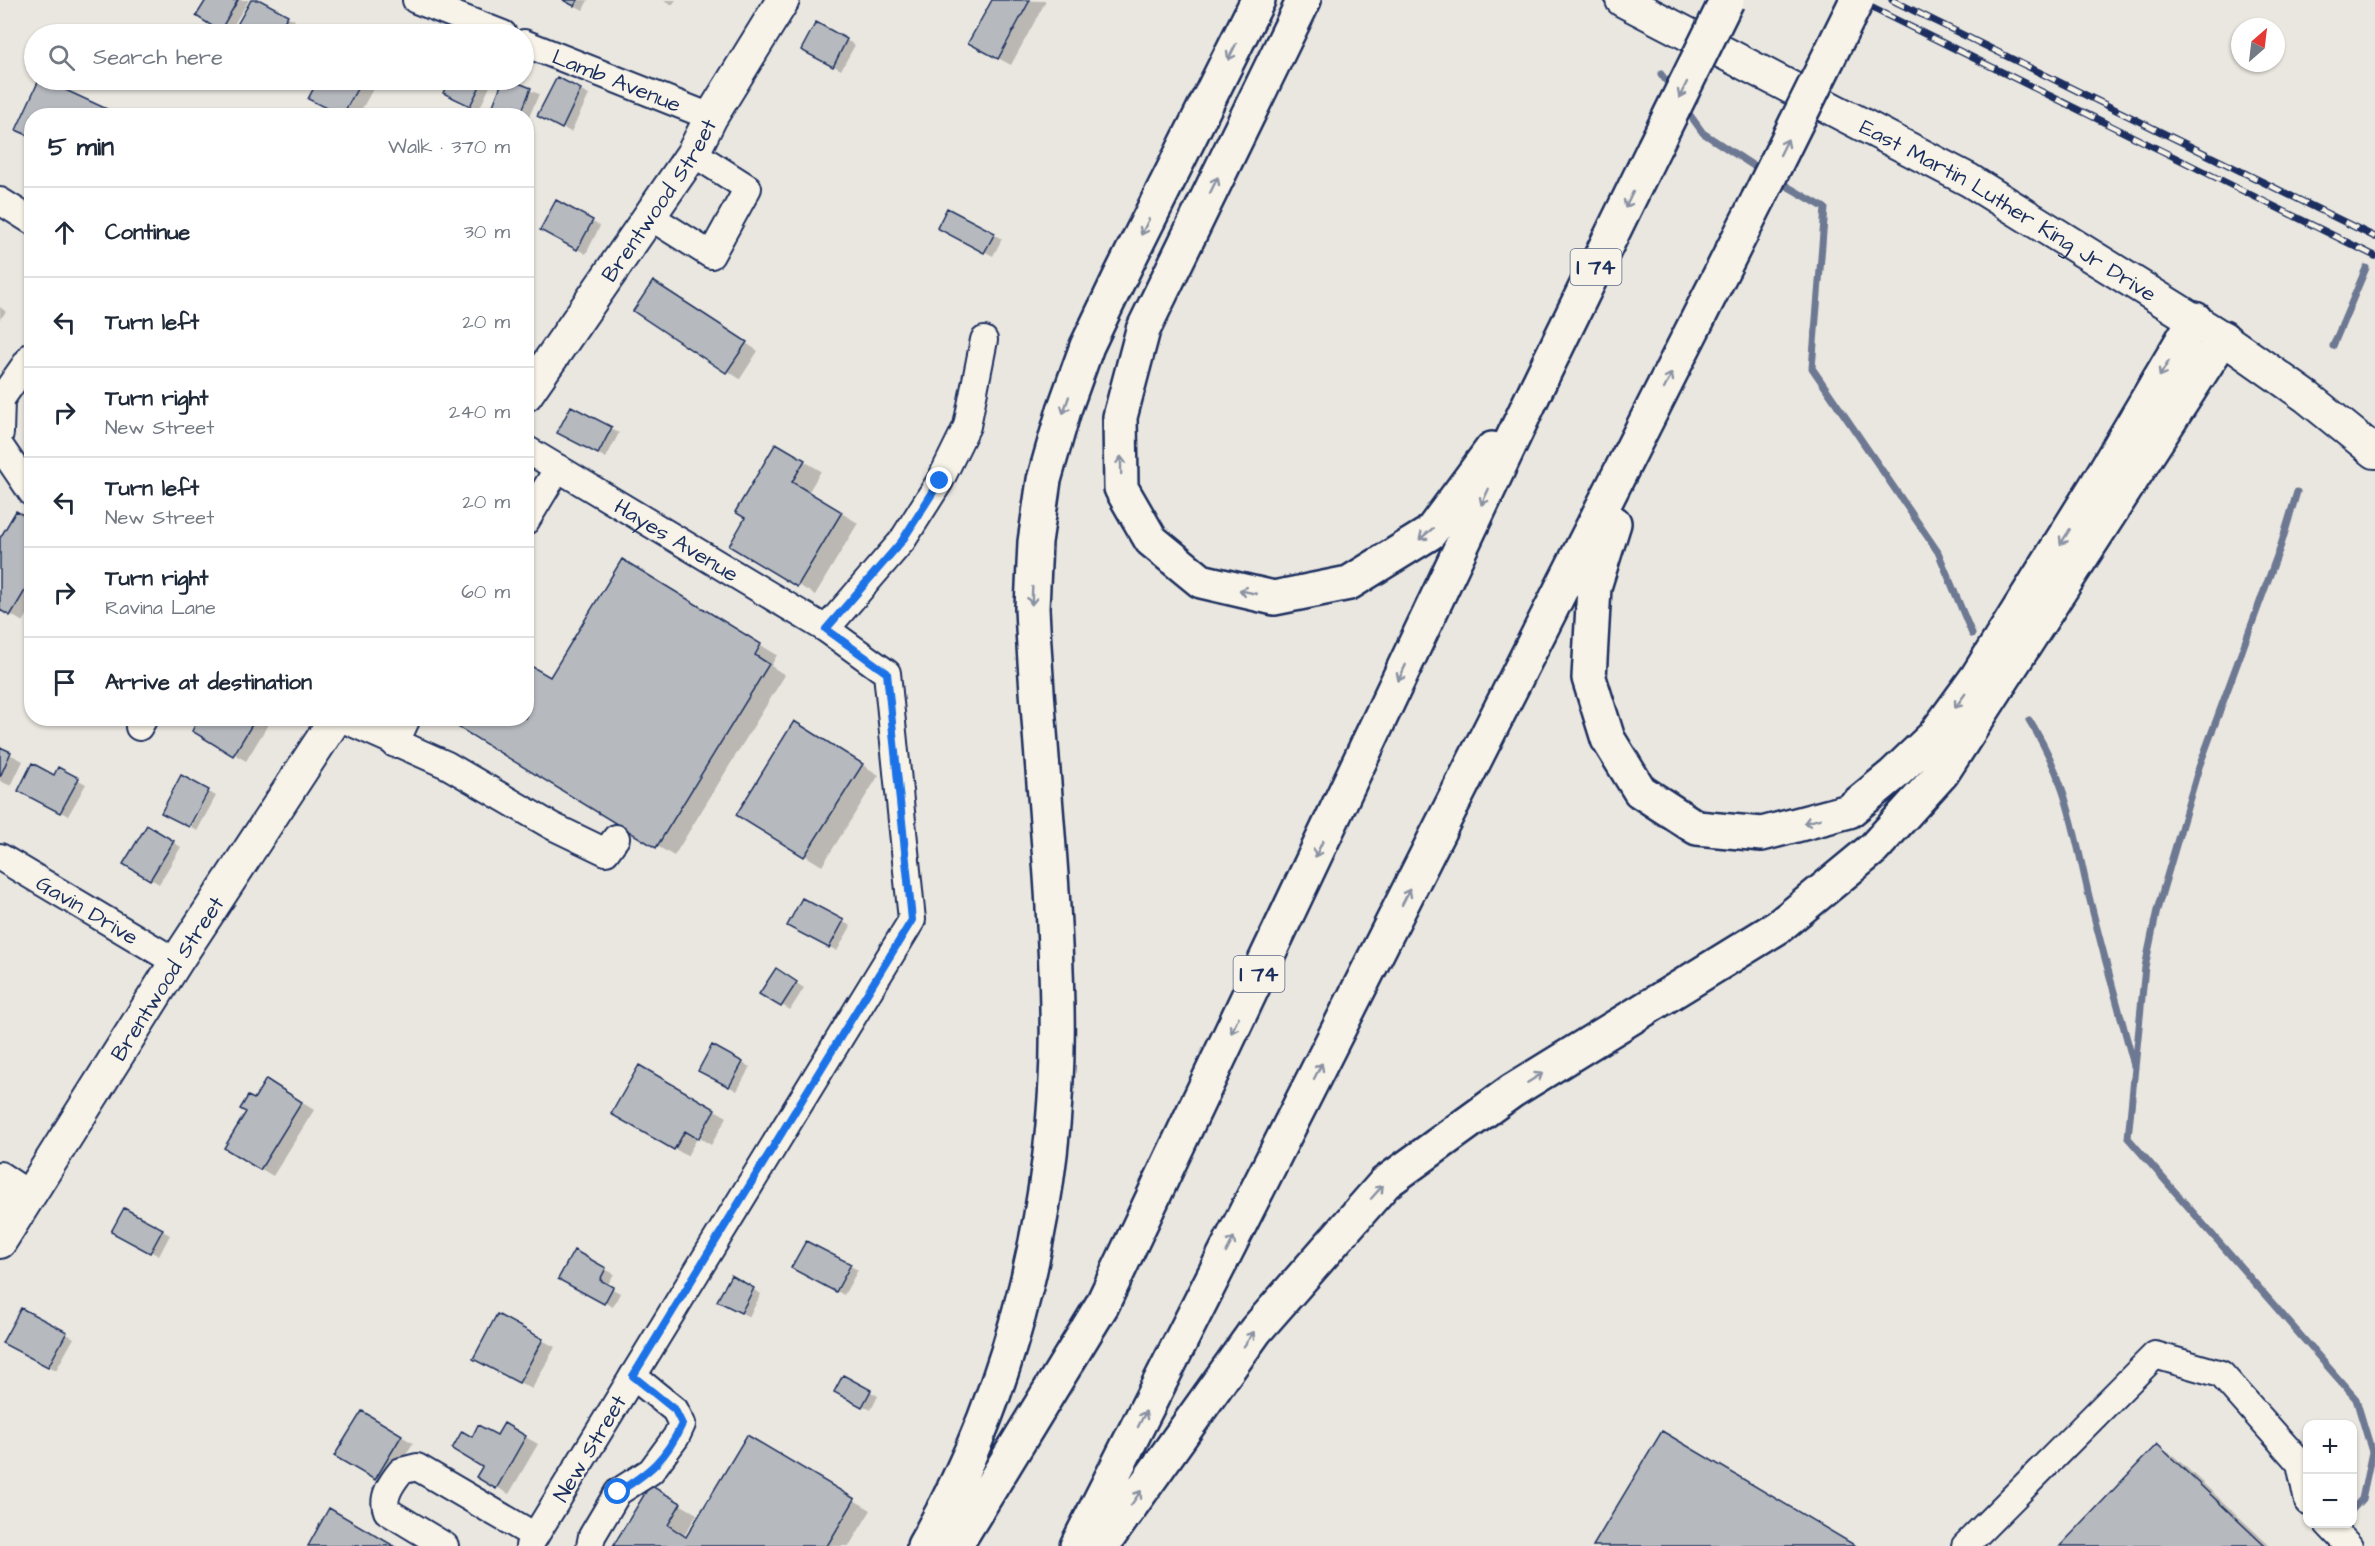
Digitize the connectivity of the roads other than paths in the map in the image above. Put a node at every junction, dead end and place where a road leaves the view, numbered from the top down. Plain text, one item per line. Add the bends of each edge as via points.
1 (416, 0) edge
2 (783, 0) edge
3 (1258, 0) edge
4 (1304, 0) edge
5 (1622, 0) edge
6 (1727, 0) edge
7 (1857, 0) edge
8 (477, 24) edge
9 (534, 47) edge
10 (711, 117) junction
11 (693, 153) junction
12 (0, 201) edge
13 (24, 216) edge
14 (650, 216) junction
15 (2194, 319) junction
16 (2223, 338) junction
17 (984, 340) dead end
18 (24, 366) edge
19 (534, 383) edge
20 (1537, 387) junction
21 (0, 433) edge
22 (1642, 434) junction
23 (0, 446) edge
24 (2375, 452) edge
25 (534, 454) edge
26 (558, 468) junction
27 (17, 484) edge
28 (534, 508) edge
29 (826, 629) junction
30 (333, 726) edge
31 (356, 726) edge
32 (403, 726) edge
33 (395, 744) junction
34 (616, 838) dead end
35 (0, 856) edge
36 (176, 962) junction
37 (0, 1175) edge
38 (16, 1202) edge
39 (0, 1242) edge
40 (633, 1376) junction
41 (2303, 1480) edge
42 (2332, 1528) edge
43 (532, 1541) edge
44 (445, 1546) edge
45 (590, 1546) edge
46 (924, 1546) edge
47 (955, 1546) edge
48 (1077, 1546) edge
49 (1102, 1546) edge
50 (1965, 1546) edge
51 (2349, 1546) edge

1 - 8 street
2 - 10 main road, Brentwood Street
3 -> 46 highway via 1088,346 1044,480 1035,542 1032,608 1057,1010 1046,1181 1018,1313 994,1390 963,1471
20 -> 4 highway via 1430,533 1349,583 1274,598 1201,581 1152,540 1121,489 1120,417 1143,330
5 - 15 main road, East Martin Luther King Jr Drive via 1969,180
6 -> 20 highway, I 74, bridge
22 -> 7 highway, bridge
9 - 10 street, Lamb Avenue
10 - 11 main road, Brentwood Street
11 - 14 main road, Brentwood Street
11 - 14 street via 748,188 711,255
12 - 13 street
14 - 19 main road, Brentwood Street
15 - 16 main road, East Martin Luther King Jr Drive
15 -> 22 highway via 2004,636 1934,736 1849,811 1762,834 1696,828 1640,791 1608,739 1589,678 1594,587
16 - 24 main road, East Martin Luther King Jr Drive via 2307,397
49 -> 16 highway via 1256,1330 1385,1184 1512,1091 1778,927 1874,848 1942,773
17 - 29 street via 967,426 940,481 902,541
18 - 21 street via 1,399
20 -> 47 highway, I 74 via 1102,1305
48 -> 22 highway
23 - 27 street
25 - 26 street, Hayes Avenue
26 - 28 street
26 - 29 street, Hayes Avenue
29 - 40 street, New Street via 887,673 912,920
30 - 36 main road, Brentwood Street
31 - 33 street
32 - 33 street
33 - 34 street via 447,765 552,826 606,852
35 - 36 street, Gavin Drive
36 - 38 main road, Brentwood Street
37 - 38 street
38 - 39 main road, Brentwood Street
40 - 43 street, New Street
40 - 45 street via 675,1410 682,1424 651,1471 618,1492
41 - 50 street via 2300,1463 2221,1374 2155,1355
42 - 51 street
43 - 44 street via 417,1467 401,1471 387,1494 387,1512

